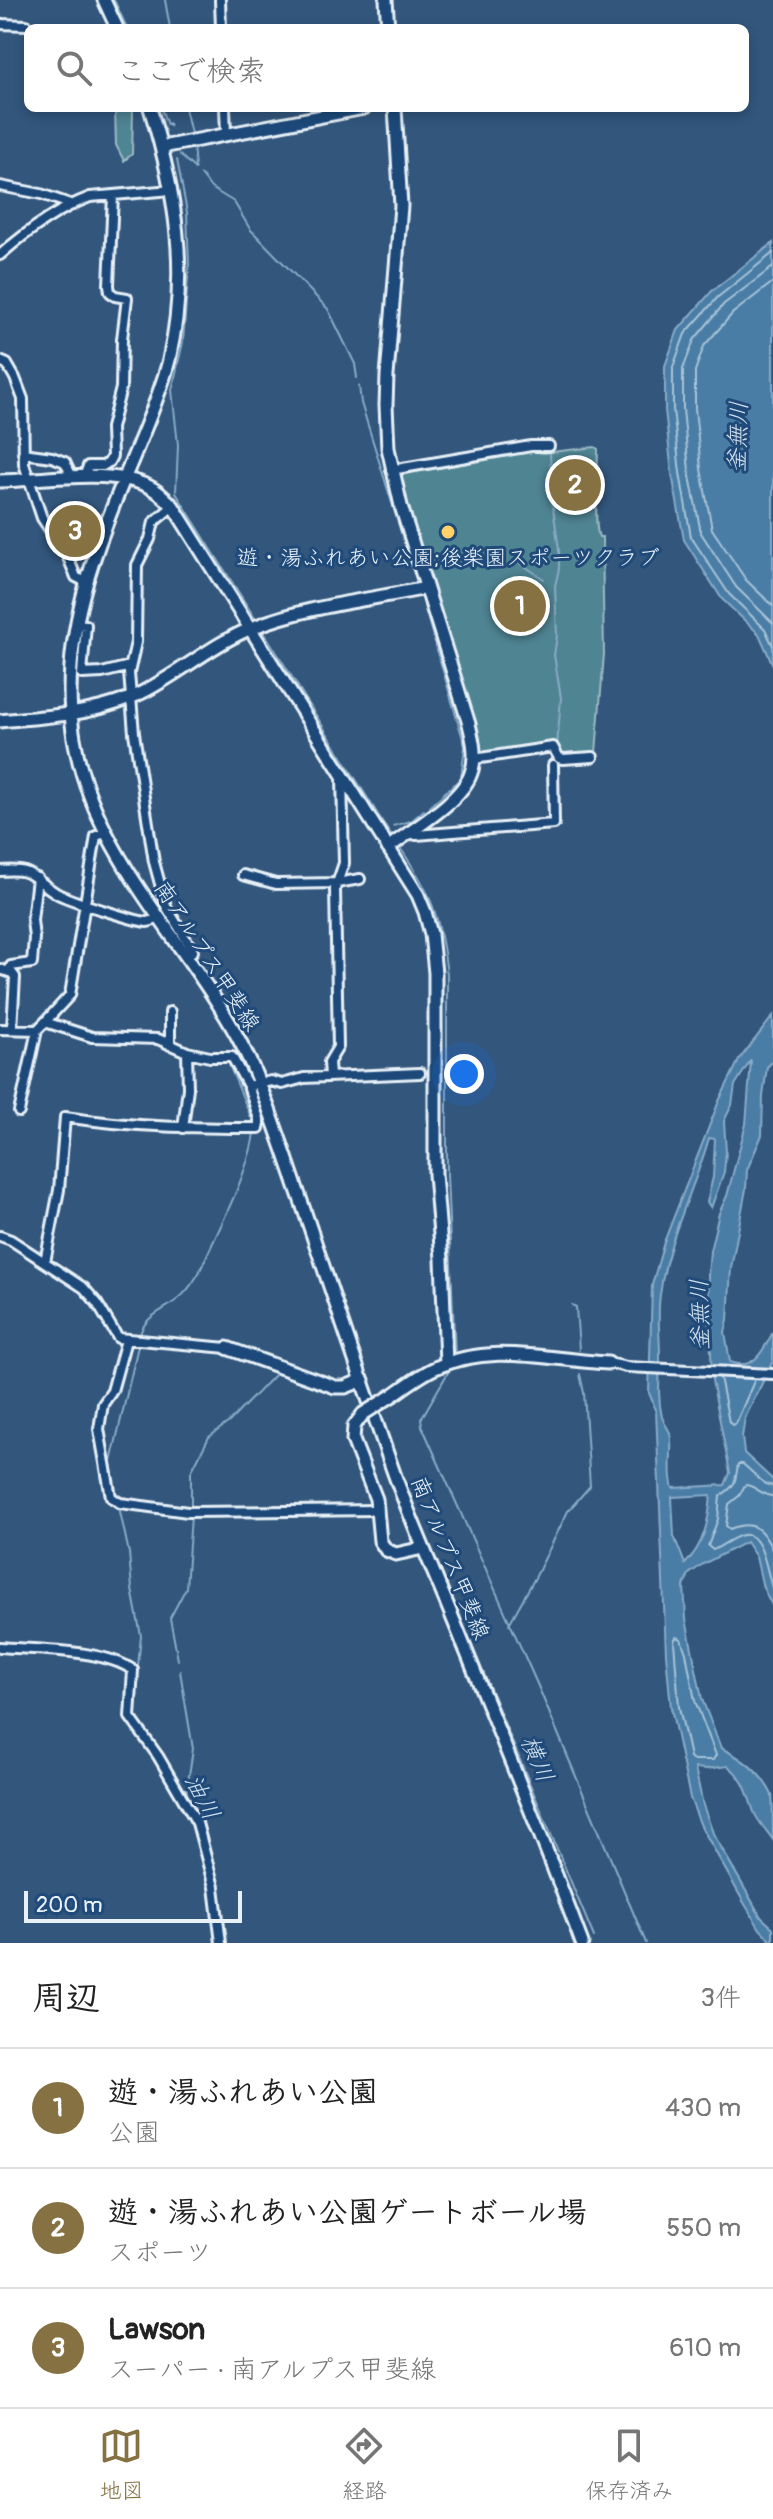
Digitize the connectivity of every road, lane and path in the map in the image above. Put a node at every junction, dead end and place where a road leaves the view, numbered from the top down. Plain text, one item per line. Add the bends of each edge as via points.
1 (104, 0) edge
2 (220, 0) edge
3 (386, 0) edge
4 (0, 24) edge
5 (115, 24) edge
6 (221, 24) edge
7 (388, 24) edge
8 (24, 25) edge
9 (151, 112) edge
10 (225, 112) edge
11 (343, 112) edge
12 (395, 112) edge
13 (226, 134) junction
14 (162, 147) junction
15 (0, 186) edge
16 (172, 190) junction
17 (113, 195) junction
18 (73, 205) junction
19 (0, 255) edge
20 (0, 361) edge
21 (549, 446) dead end
22 (23, 453) junction
23 (391, 470) junction
24 (78, 477) junction
25 (124, 478) junction
26 (31, 480) junction
27 (0, 481) edge
28 (173, 506) junction
29 (86, 582) junction
30 (426, 588) junction
31 (76, 624) junction
32 (251, 628) junction
33 (130, 666) junction
34 (131, 698) junction
35 (71, 713) junction
36 (0, 721) edge
37 (593, 757) dead end
38 (474, 759) junction
39 (553, 765) dead end
40 (342, 772) junction
41 (408, 832) junction
42 (106, 833) junction
43 (388, 848) junction
44 (0, 871) edge
45 (243, 875) dead end
46 (37, 878) junction
47 (360, 879) dead end
48 (337, 883) junction
49 (85, 904) junction
50 (160, 918) junction
51 (185, 956) junction
52 (4, 970) edge
53 (170, 1012) dead end
54 (45, 1022) junction
55 (0, 1029) edge
56 (12, 1029) junction
57 (37, 1030) junction
58 (170, 1045) junction
59 (187, 1052) junction
60 (420, 1073) dead end
61 (330, 1076) junction
62 (254, 1085) junction
63 (19, 1112) dead end
64 (183, 1128) junction
65 (0, 1236) edge
66 (45, 1262) junction
67 (126, 1340) junction
68 (227, 1348) joint
69 (608, 1363) joint
70 (446, 1364) junction
71 (773, 1374) edge
72 (363, 1380) junction
73 (378, 1510) junction
74 (423, 1548) junction
75 (0, 1647) edge
76 (221, 1943) edge
77 (582, 1943) edge

1 - 5 street
2 - 6 street
3 - 7 street
4 - 8 street
9 - 14 street, 南アルプス甲斐線
10 - 13 street
11 - 13 street
12 - 23 street via 401,206 386,405
13 - 14 street
14 - 16 street, 南アルプス甲斐線
15 - 18 street
16 - 17 street
16 - 25 street, 南アルプス甲斐線 via 180,264 175,327 158,396
17 - 18 street
17 - 24 street via 109,285 115,296 127,298 121,388 111,428 112,456 103,466 88,466
18 - 19 street
20 - 22 street via 7,364 23,399
21 - 23 street
22 - 24 street via 65,462
22 - 26 street
23 - 30 street
24 - 25 street
24 - 26 street
25 - 28 street via 144,484
25 - 29 street, 南アルプス甲斐線
26 - 27 street
26 - 29 street via 42,518 76,577
28 - 32 street
28 - 33 street via 154,522 137,565 136,642
29 - 31 street, 南アルプス甲斐線
30 - 32 street
30 - 38 street via 469,724
31 - 33 street via 86,625 82,674
31 - 35 street, 南アルプス甲斐線
32 - 34 street
32 - 40 street
33 - 34 street
34 - 35 street
34 - 51 street via 154,862 166,906 193,951
35 - 36 street
35 - 42 street, 南アルプス甲斐線 via 82,774
37 - 38 street via 559,758 553,747
38 - 41 street via 465,786
39 - 41 street via 554,824
40 - 43 street
40 - 48 street via 344,863
41 - 43 street
42 - 49 street via 96,836
42 - 50 street, 南アルプス甲斐線
43 - 70 street via 418,895 431,934 435,1174
44 - 46 street via 21,869
45 - 48 street via 276,884
46 - 49 street
46 - 52 street via 32,963
47 - 48 street
48 - 61 street via 338,1047 329,1062
49 - 50 street via 149,922
49 - 54 street via 70,995
50 - 51 street, 南アルプス甲斐線
51 - 62 street, 南アルプス甲斐線 via 223,1010
52 - 56 street via 15,977
53 - 58 street
54 - 57 street
54 - 58 street via 92,1037 158,1039
55 - 56 street
56 - 57 street
57 - 63 street
58 - 59 street
59 - 62 street via 232,1057
59 - 64 street
60 - 61 street
61 - 62 street
62 - 64 street via 259,1128
62 - 72 street, 南アルプス甲斐線
64 - 66 street via 65,1117 59,1190
65 - 66 street
66 - 67 street via 84,1288 118,1338
67 - 68 street
67 - 73 street via 99,1429 111,1497 120,1503 188,1512
68 - 72 street via 335,1387
69 - 70 street via 511,1353
69 - 71 street
70 - 73 street, bridge via 363,1414 354,1426 353,1440
72 - 74 street, 南アルプス甲斐線
73 - 74 street via 386,1550 402,1554
74 - 77 street, 南アルプス甲斐線
75 - 76 street via 86,1654 133,1670 130,1717 197,1823 214,1887

